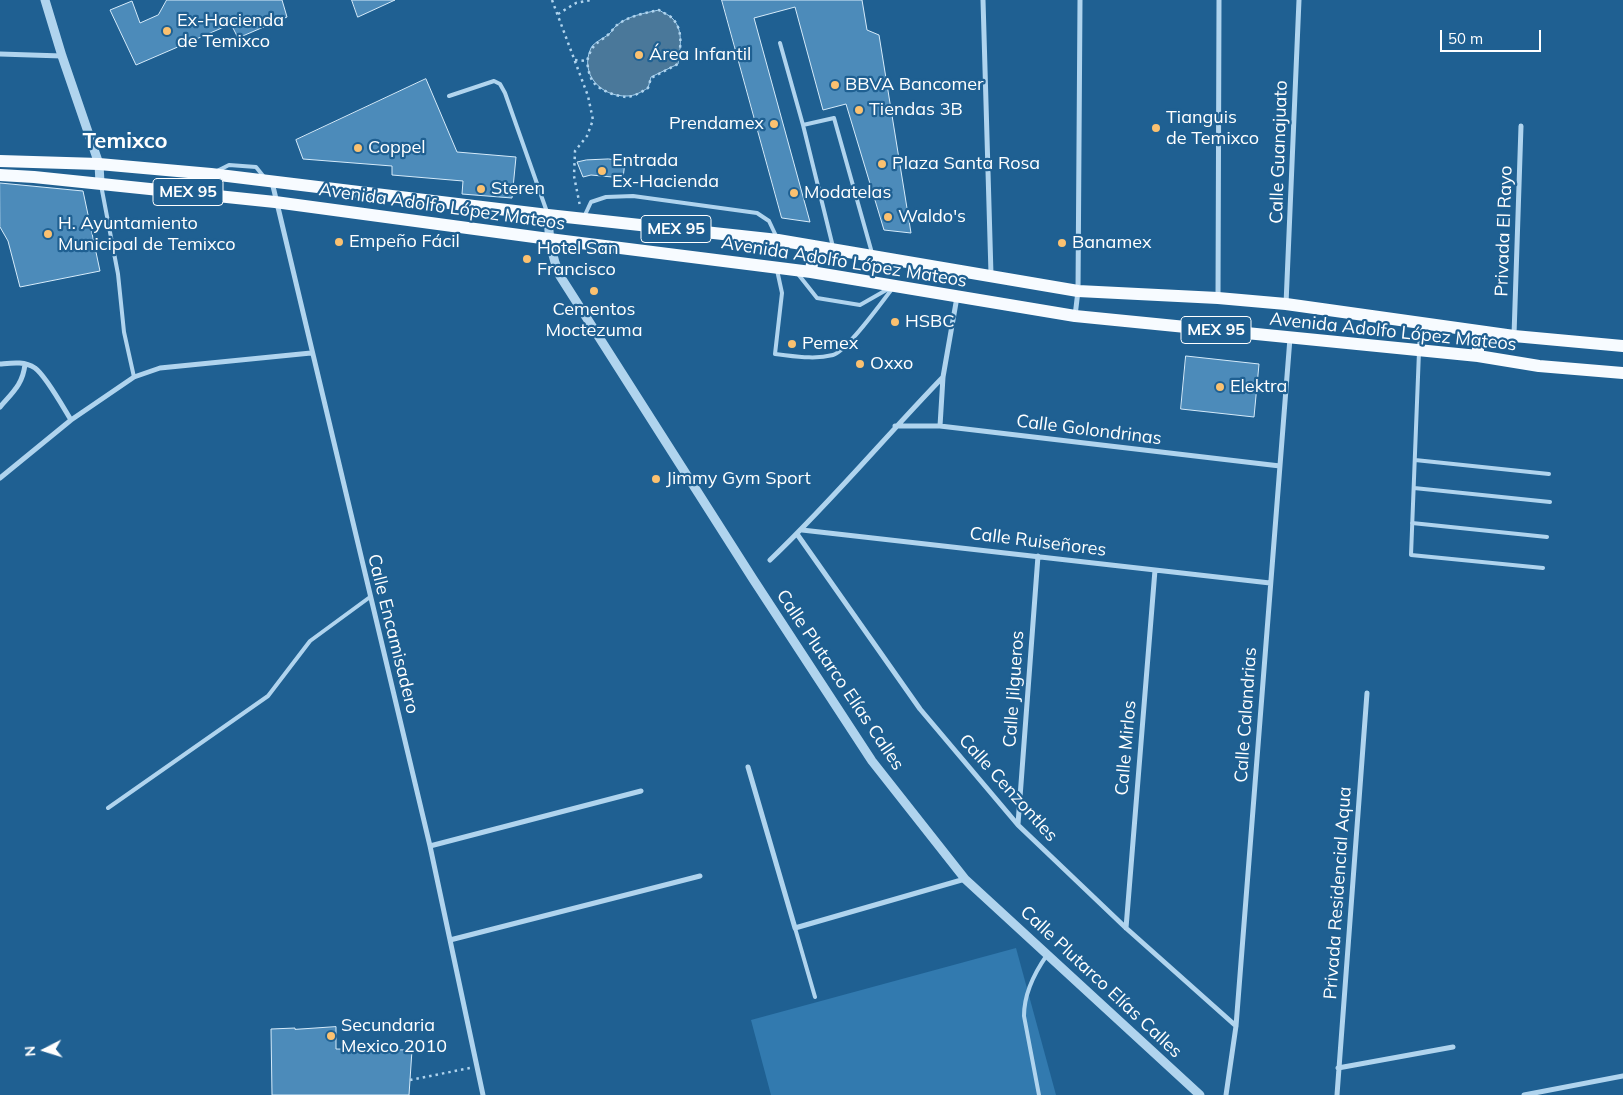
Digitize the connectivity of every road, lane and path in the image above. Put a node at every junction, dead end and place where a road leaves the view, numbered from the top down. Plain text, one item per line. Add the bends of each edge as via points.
1 (45, 0) edge
2 (552, 0) edge
3 (591, 0) edge
4 (983, 0) edge
5 (1080, 0) edge
6 (1219, 0) edge
7 (1299, 0) edge
8 (585, 1) edge
9 (558, 14) junction
10 (780, 43) dead end
11 (0, 54) edge
12 (62, 56) junction
13 (575, 60) junction
14 (587, 61) junction
15 (449, 96) dead end
16 (803, 125) junction
17 (1521, 126) dead end
18 (0, 161) edge
19 (99, 164) junction
20 (0, 175) edge
21 (269, 181) junction
22 (100, 183) junction
23 (275, 202) junction
24 (548, 216) junction
25 (583, 219) junction
26 (549, 239) junction
27 (778, 240) junction
28 (814, 246) junction
29 (834, 249) junction
30 (874, 257) junction
31 (776, 268) junction
32 (795, 270) junction
33 (811, 272) junction
34 (991, 276) junction
35 (894, 286) junction
36 (1078, 291) junction
37 (957, 296) junction
38 (1218, 298) junction
39 (1286, 304) junction
40 (1075, 316) junction
41 (1420, 323) junction
42 (1478, 331) junction
43 (1514, 336) junction
44 (1290, 338) junction
45 (1623, 346) edge
46 (1420, 350) junction
47 (311, 353) junction
48 (1478, 356) junction
49 (0, 364) edge
50 (25, 364) junction
51 (1623, 374) edge
52 (134, 377) junction
53 (943, 377) junction
54 (0, 407) edge
55 (71, 420) junction
56 (895, 426) junction
57 (940, 426) junction
58 (1415, 460) junction
59 (1280, 466) junction
60 (1549, 474) dead end
61 (0, 478) edge
62 (1414, 488) junction
63 (1550, 502) dead end
64 (1412, 523) junction
65 (802, 530) junction
66 (797, 534) junction
67 (1547, 537) dead end
68 (1038, 556) junction
69 (770, 560) dead end
70 (1543, 568) dead end
71 (1155, 570) junction
72 (1270, 583) junction
73 (370, 597) junction
74 (1367, 693) dead end
75 (748, 767) dead end
76 (641, 791) dead end
77 (108, 808) dead end
78 (1018, 825) junction
79 (430, 846) junction
80 (700, 876) dead end
81 (964, 879) junction
82 (795, 928) junction
83 (1126, 928) junction
84 (450, 940) junction
85 (1047, 955) junction
86 (815, 997) dead end
87 (1236, 1026) junction
88 (1453, 1047) dead end
89 (477, 1066) junction
90 (1338, 1068) junction
91 (1623, 1076) edge
92 (410, 1080) dead end
93 (483, 1095) edge
94 (1039, 1095) edge
95 (1200, 1095) edge
96 (1226, 1095) edge
97 (1337, 1095) edge
98 (1524, 1095) edge

1 - 12 street
2 - 9 path
3 - 8 path
4 - 34 street
5 - 36 street
6 - 38 street
7 - 39 street, Calle Guanajuato
8 - 9 path
9 - 13 path
10 - 16 lane
11 - 12 street
12 - 19 street
13 - 14 path
13 - 25 path via 593,120 587,136 575,151 574,176
14 - 14 path via 592,47 617,25 646,13 659,10 673,19 680,31 678,64 651,78 648,88 636,95 626,97 606,92 594,84
15 - 24 lane via 494,81 500,84
16 - 29 lane
16 - 30 lane via 834,118
17 - 43 street, Privada El Rayo
18 - 19 main road, Avenida Adolfo López Mateos / MEX 95
19 - 21 main road, Avenida Adolfo López Mateos / MEX 95
19 - 22 street
20 - 22 main road, Avenida Adolfo López Mateos / MEX 95
21 - 23 street, Calle Encamisadero
21 - 24 main road, Avenida Adolfo López Mateos / MEX 95
22 - 23 main road, Avenida Adolfo López Mateos / MEX 95
22 - 52 lane
23 - 26 main road, Avenida Adolfo López Mateos / MEX 95
23 - 47 street, Calle Encamisadero
24 - 25 main road, Avenida Adolfo López Mateos / MEX 95
24 - 26 street, Calle Plutarco Elías Calles
25 - 27 main road, Avenida Adolfo López Mateos / MEX 95
25 - 27 lane via 591,202 606,197 633,196 757,213 769,221
26 - 31 main road, Avenida Adolfo López Mateos / MEX 95
26 - 81 street, Calle Plutarco Elías Calles via 560,276 769,604 872,762
27 - 28 main road, Avenida Adolfo López Mateos / MEX 95
28 - 29 main road, Avenida Adolfo López Mateos / MEX 95
28 - 33 main road
29 - 30 main road, Avenida Adolfo López Mateos / MEX 95
30 - 34 main road, Avenida Adolfo López Mateos / MEX 95
31 - 32 main road, Avenida Adolfo López Mateos / MEX 95
31 - 35 lane via 782,293 775,354 812,357 835,354 849,343
32 - 33 main road, Avenida Adolfo López Mateos / MEX 95
32 - 35 lane via 817,298 860,305
33 - 35 main road, Avenida Adolfo López Mateos / MEX 95
34 - 36 main road, Avenida Adolfo López Mateos / MEX 95
35 - 37 main road, Avenida Adolfo López Mateos / MEX 95
36 - 38 main road, Avenida Adolfo López Mateos / MEX 95
36 - 40 street
37 - 40 main road, Avenida Adolfo López Mateos / MEX 95
37 - 53 street
38 - 39 main road, Avenida Adolfo López Mateos / MEX 95
39 - 41 main road, Avenida Adolfo López Mateos / MEX 95
40 - 44 main road, Avenida Adolfo López Mateos / MEX 95
41 - 42 main road, Avenida Adolfo López Mateos / MEX 95
41 - 46 lane
42 - 43 main road, Avenida Adolfo López Mateos / MEX 95
42 - 48 main road
43 - 45 main road, Avenida Adolfo López Mateos / MEX 95
44 - 46 main road, Avenida Adolfo López Mateos / MEX 95
44 - 59 street, Calle Calandrias
46 - 48 main road, Avenida Adolfo López Mateos / MEX 95
46 - 58 lane
47 - 52 street via 160,368
47 - 73 street, Calle Encamisadero
48 - 51 main road, Avenida Adolfo López Mateos / MEX 95
49 - 50 street
50 - 54 street via 21,384
50 - 55 street via 42,374
52 - 55 street
53 - 56 street
53 - 57 street
55 - 61 street
56 - 57 street, Calle Golondrinas
56 - 65 street
57 - 59 street, Calle Golondrinas
58 - 60 lane
58 - 62 lane
59 - 72 street, Calle Calandrias
62 - 63 lane
62 - 64 lane
64 - 67 lane
64 - 70 lane via 1411,555
65 - 66 street
65 - 68 street, Calle Ruiseñores
66 - 69 street
66 - 78 street, Calle Cenzontles via 920,709
68 - 71 street, Calle Ruiseñores
68 - 78 street, Calle Jilgueros
71 - 72 street, Calle Ruiseñores
71 - 83 street, Calle Mirlos
72 - 87 street, Calle Calandrias
73 - 77 lane via 310,641 268,696
73 - 79 street, Calle Encamisadero
74 - 90 street, Privada Residencial Aqua
75 - 82 street
76 - 79 street
78 - 83 street, Calle Cenzontles
79 - 84 street, Calle Encamisadero
80 - 84 street
81 - 82 street
81 - 85 street, Calle Plutarco Elías Calles
82 - 86 lane
83 - 87 street, Calle Cenzontles
84 - 89 street, Calle Encamisadero
85 - 94 lane via 1037,970 1024,1004
85 - 95 street, Calle Plutarco Elías Calles
87 - 96 street, Calle Calandrias
88 - 90 street
89 - 92 path
89 - 93 street, Calle Encamisadero
90 - 97 street, Privada Residencial Aqua
91 - 98 street

